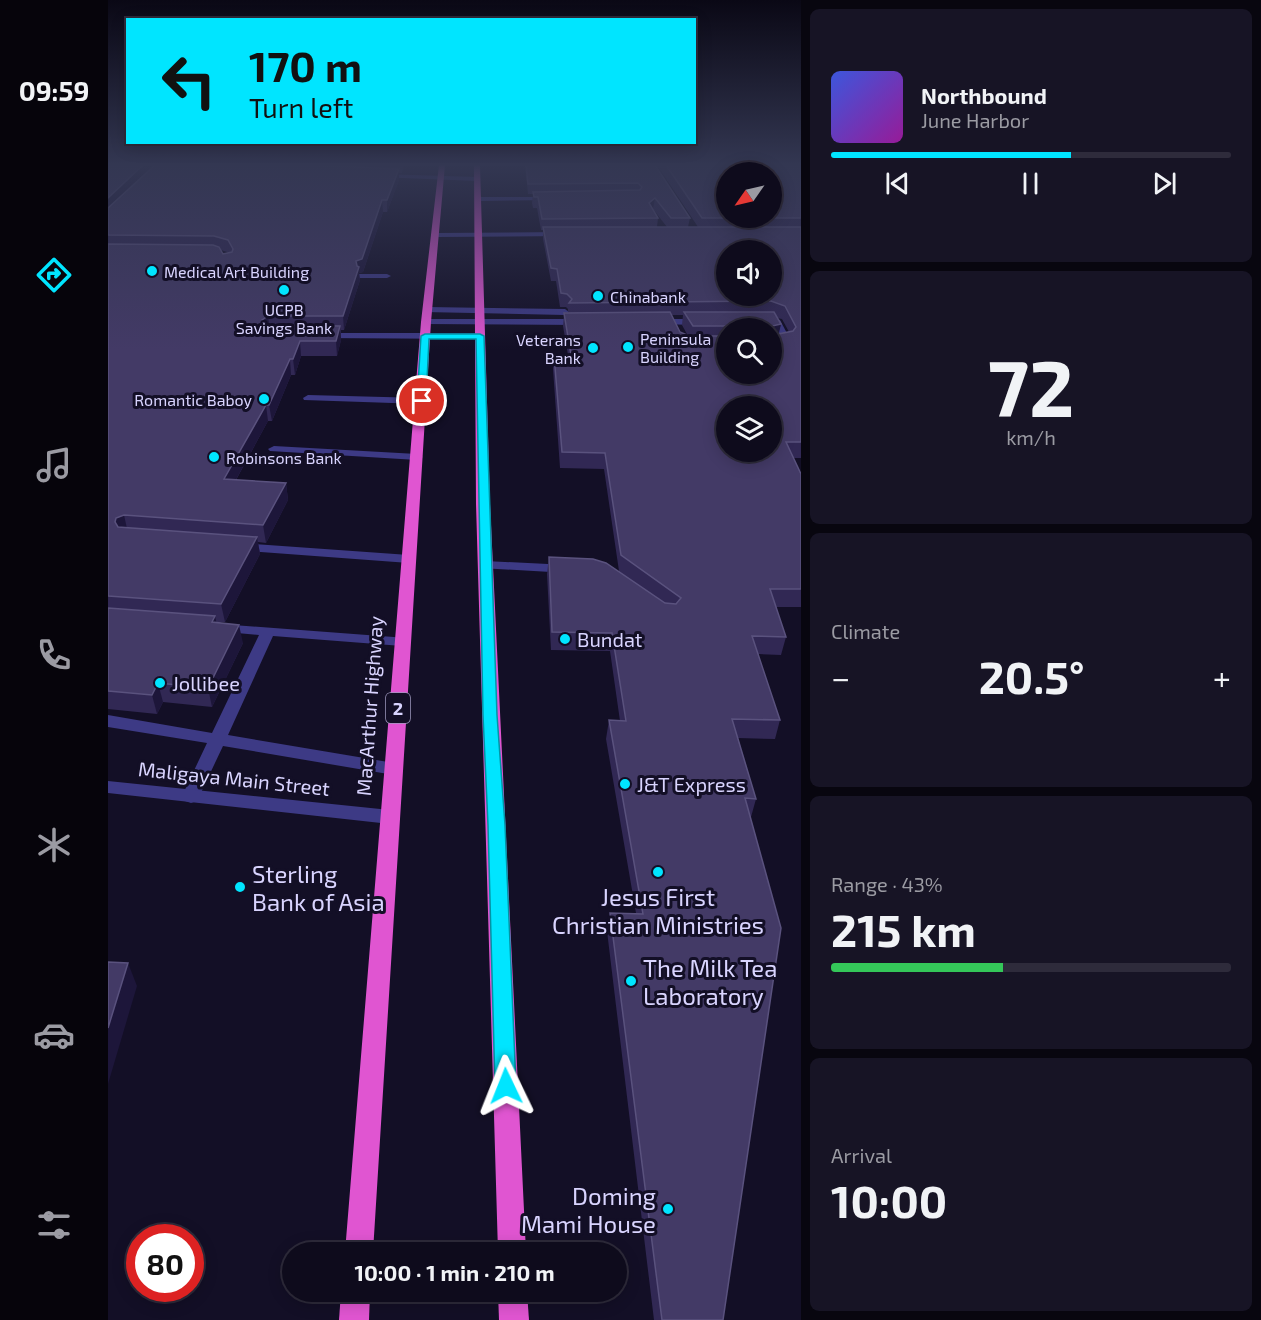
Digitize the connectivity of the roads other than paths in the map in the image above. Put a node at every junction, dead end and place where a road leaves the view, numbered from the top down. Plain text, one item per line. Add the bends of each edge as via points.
1 (436, 227) edge
2 (480, 227) edge
3 (574, 234) edge
4 (435, 235) junction
5 (480, 235) junction
6 (362, 276) edge
7 (387, 276) dead end
8 (580, 312) edge
9 (593, 322) edge
10 (639, 322) edge
11 (673, 322) junction
12 (709, 322) edge
13 (426, 323) junction
14 (480, 323) junction
15 (678, 333) edge
16 (316, 336) edge
17 (308, 398) dead end
18 (422, 401) junction
19 (274, 449) dead end
20 (417, 457) junction
21 (222, 546) edge
22 (409, 559) junction
23 (485, 565) junction
24 (581, 569) edge
25 (211, 627) edge
26 (268, 631) junction
27 (402, 641) junction
28 (108, 721) edge
29 (217, 740) junction
30 (394, 769) junction
31 (108, 787) edge
32 (190, 796) junction
33 (390, 817) junction
34 (360, 1242) edge
35 (512, 1242) edge
36 (355, 1302) edge
37 (513, 1302) edge
38 (354, 1320) edge
39 (514, 1320) edge

1 - 4 highway, MacArthur Highway / 2
2 - 5 highway
3 - 5 street
4 - 5 street
4 - 13 highway, MacArthur Highway / 2
5 - 14 highway
6 - 7 street
8 - 14 street
9 - 14 street
10 - 11 street
11 - 12 street
11 - 15 street
13 - 14 street
13 - 14 street
13 - 16 street
13 - 18 highway, MacArthur Highway / 2
14 - 23 highway
17 - 18 street
18 - 20 highway, MacArthur Highway / 2
19 - 20 street
20 - 22 highway, MacArthur Highway / 2
21 - 22 street
22 - 27 highway, MacArthur Highway / 2
23 - 24 street
23 - 35 highway
25 - 26 street
26 - 27 street
26 - 29 street
27 - 30 highway, MacArthur Highway / 2
28 - 29 street
29 - 30 street
29 - 32 street
30 - 33 highway, MacArthur Highway / 2
31 - 32 street, Maligaya Main Street
32 - 33 street, Maligaya Main Street
33 - 34 highway, MacArthur Highway / 2
36 - 38 highway
37 - 39 highway

